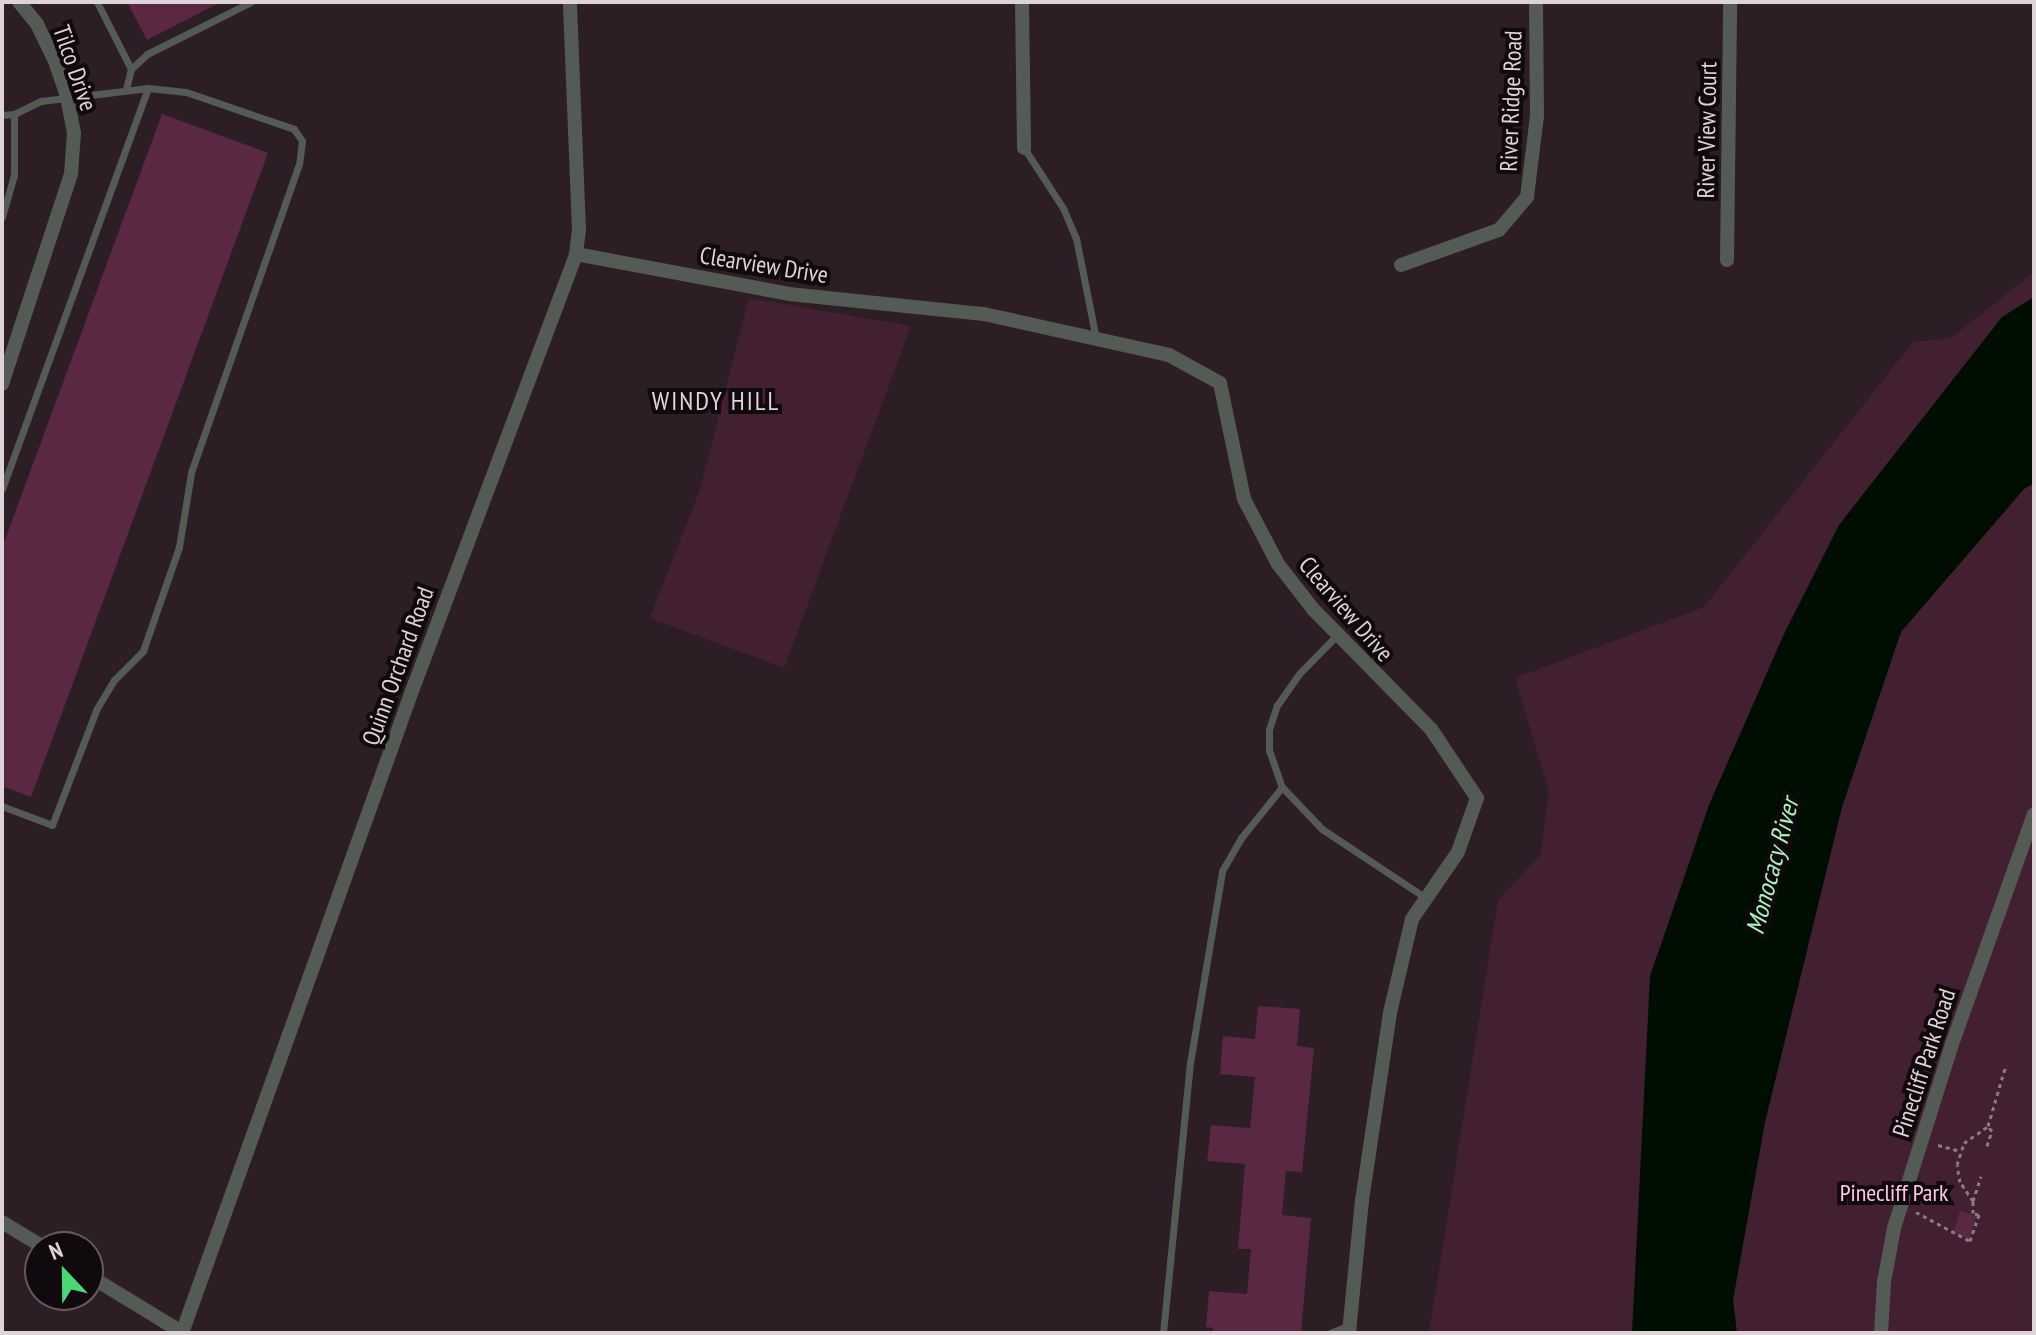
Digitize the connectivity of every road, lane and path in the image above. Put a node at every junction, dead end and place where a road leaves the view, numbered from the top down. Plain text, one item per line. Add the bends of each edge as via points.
1 (19, 2) edge
2 (97, 2) edge
3 (251, 2) edge
4 (570, 2) edge
5 (1022, 2) edge
6 (1536, 2) edge
7 (1730, 2) edge
8 (131, 69) junction
9 (148, 88) junction
10 (126, 89) junction
11 (67, 96) junction
12 (14, 114) junction
13 (2, 115) edge
14 (1024, 148) joint
15 (2, 217) edge
16 (576, 254) junction
17 (1727, 260) dead end
18 (1401, 265) dead end
19 (1096, 339) junction
20 (2, 384) edge
21 (4, 478) edge
22 (2, 489) edge
23 (1337, 635) junction
24 (1282, 787) junction
25 (2, 806) edge
26 (2034, 814) edge
27 (1426, 898) junction
28 (2006, 1065) dead end
29 (1988, 1126) junction
30 (1921, 1140) junction
31 (1987, 1146) dead end
32 (1961, 1151) junction
33 (1981, 1176) dead end
34 (1973, 1201) junction
35 (1900, 1209) junction
36 (2, 1222) edge
37 (24, 1235) edge
38 (104, 1285) edge
39 (1350, 1329) edge
40 (182, 1333) edge
41 (1163, 1333) edge
42 (1330, 1333) edge
43 (1881, 1333) edge

1 - 11 street, Tilco Drive via 37,24
2 - 8 lane
3 - 8 lane via 147,54
4 - 16 street, Quinn Orchard Road
5 - 14 street
6 - 18 street, River Ridge Road via 1537,116 1527,197 1499,230
7 - 17 street, River View Court
8 - 10 lane
9 - 10 lane
9 - 21 lane
9 - 25 lane via 186,92 294,129 302,141 299,164 191,473 179,547 143,651 114,680 97,708 52,825
10 - 11 lane
11 - 12 lane
11 - 20 street, Tilco Drive via 74,133 71,174
12 - 13 lane
12 - 15 lane via 14,175
14 - 19 lane via 1076,238
16 - 19 street, Clearview Drive via 789,294 984,314
16 - 40 street, Quinn Orchard Road via 406,705
19 - 23 street, Clearview Drive via 1169,355 1220,383 1244,499 1278,564
21 - 22 lane
23 - 24 lane via 1277,705 1269,750
23 - 27 street, Clearview Drive via 1431,729 1477,798 1458,852
24 - 27 lane via 1322,829
24 - 41 lane via 1222,871 1190,1063
26 - 30 street, Pinecliff Park Road
27 - 39 street, Clearview Drive via 1412,919 1390,1013 1362,1200
28 - 29 path
29 - 31 path via 1992,1131
29 - 32 path
30 - 32 path
30 - 35 street, Pinecliff Park Road
32 - 34 path via 1960,1182
33 - 34 path
34 - 35 path via 1973,1213 1979,1215 1970,1241 1950,1234 1923,1213
35 - 43 street, Pinecliff Park Road via 1884,1282
36 - 37 street
38 - 40 street
39 - 42 lane

